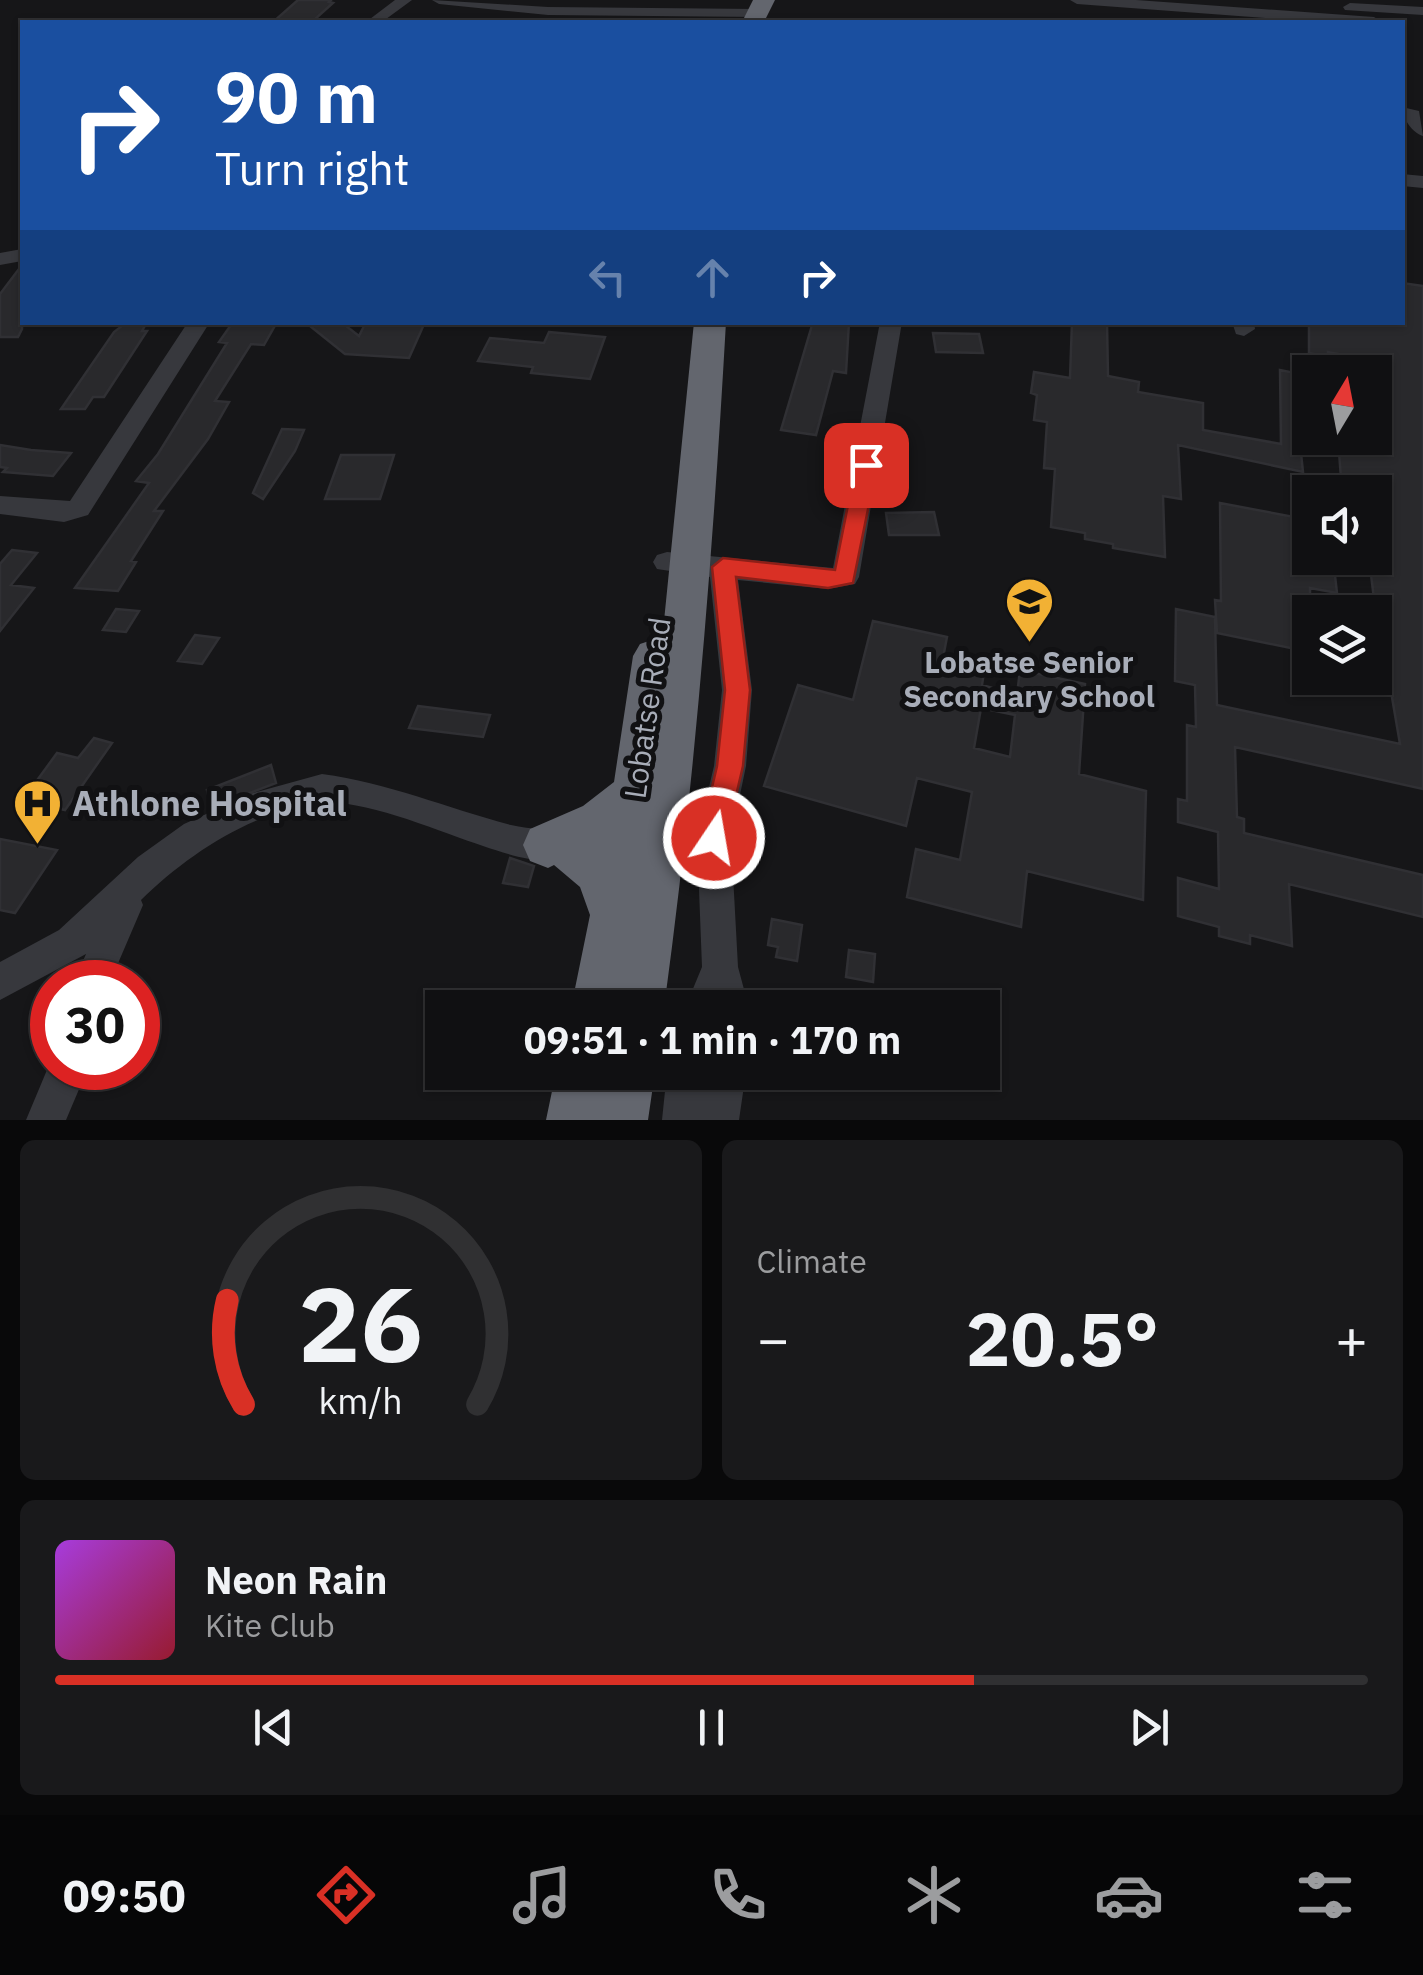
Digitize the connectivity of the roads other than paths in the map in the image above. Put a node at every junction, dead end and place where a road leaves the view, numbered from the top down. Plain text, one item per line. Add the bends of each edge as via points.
1 (405, 0) edge
2 (439, 0) edge
3 (1078, 0) edge
4 (1108, 0) edge
5 (1249, 0) edge
6 (1126, 4) junction
7 (1423, 11) edge
8 (705, 12) edge
9 (758, 12) edge
10 (376, 20) edge
11 (1346, 20) edge
12 (1405, 113) edge
13 (1423, 131) edge
14 (197, 325) edge
15 (710, 325) edge
16 (890, 325) edge
17 (0, 506) edge
18 (694, 564) junction
19 (637, 792) junction
20 (559, 846) junction
21 (644, 853) junction
22 (128, 889) junction
23 (616, 916) junction
24 (101, 960) edge
25 (720, 967) junction
26 (0, 982) edge
27 (602, 990) edge
28 (637, 990) edge
29 (711, 990) edge
30 (726, 990) edge
31 (59, 1090) edge
32 (582, 1090) edge
33 (623, 1090) edge
34 (686, 1090) edge
35 (723, 1090) edge
36 (46, 1120) edge
37 (576, 1120) edge
38 (618, 1120) edge
39 (682, 1120) edge
40 (719, 1120) edge

1 - 10 street
2 - 8 street via 548,11
3 - 6 street
4 - 6 street
5 - 7 street
6 - 11 street
8 - 9 street
12 - 13 street
14 - 17 street via 79,508 64,513
15 - 18 highway, Lobatse Road
16 - 18 street via 845,577
18 - 19 highway, Lobatse Road
18 - 21 highway, Lobatse Road
18 - 25 street via 738,690 714,838
19 - 20 highway
19 - 21 highway, Lobatse Road
20 - 21 street
20 - 22 street via 514,842 373,795 322,788 211,827
20 - 23 highway via 600,872
21 - 23 highway, Lobatse Road
21 - 28 highway, Lobatse Road
22 - 24 street
22 - 26 street via 72,942
23 - 27 highway, Lobatse Road
25 - 29 street
25 - 30 street
31 - 36 street
32 - 37 highway
33 - 38 highway
34 - 39 street
35 - 40 street

